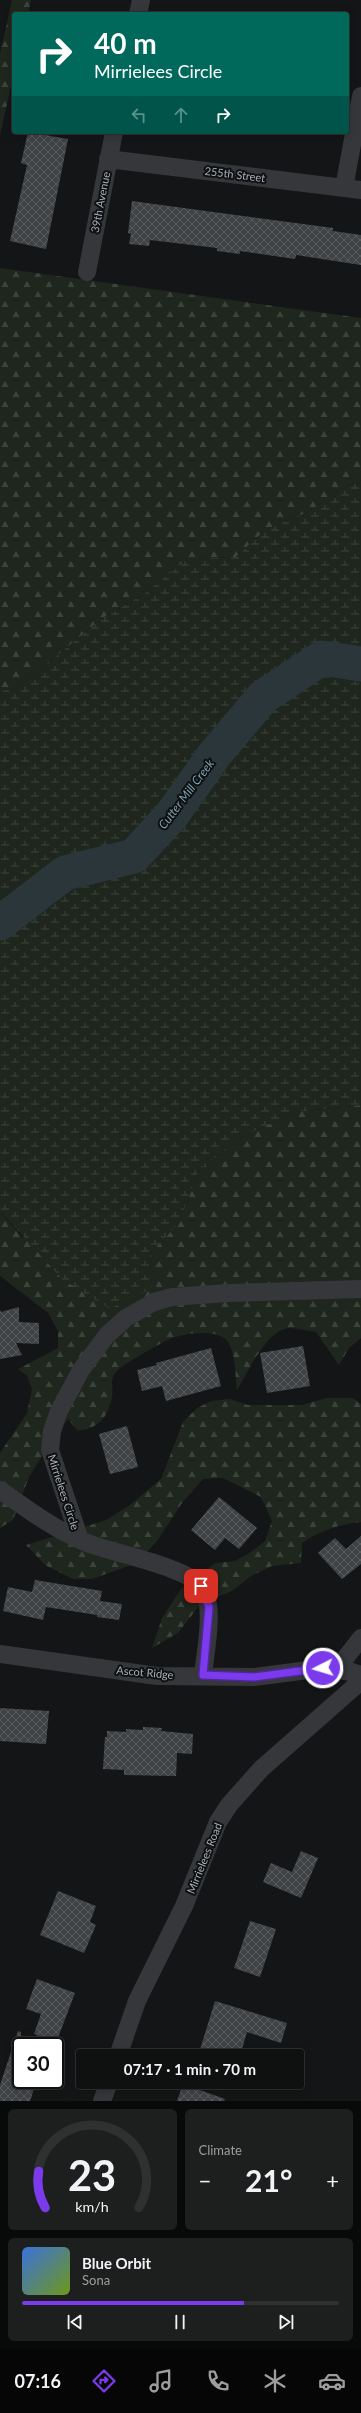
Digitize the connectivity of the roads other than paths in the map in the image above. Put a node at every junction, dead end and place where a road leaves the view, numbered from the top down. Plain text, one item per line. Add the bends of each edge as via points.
1 (141, 0) edge
2 (138, 12) edge
3 (361, 96) edge
4 (114, 134) edge
5 (108, 159) junction
6 (352, 189) edge
7 (87, 272) dead end
8 (361, 1289) edge
9 (0, 1490) edge
10 (80, 1540) junction
11 (361, 1638) edge
12 (0, 1654) edge
13 (336, 1670) junction
14 (203, 1675) junction
15 (361, 1675) edge
16 (361, 1681) edge
17 (120, 2049) edge
18 (106, 2089) edge
19 (102, 2101) edge

1 - 2 street
3 - 6 street
4 - 5 street, 39th Avenue
5 - 6 street, 255th Street
5 - 7 street, 39th Avenue
8 - 10 street, Mirrielees Circle via 172,1297 154,1302 126,1318 107,1335 81,1370 59,1411 52,1431 50,1450
9 - 10 street via 49,1524
10 - 14 street, Mirrielees Circle via 159,1565 190,1578 201,1586 209,1607
11 - 13 street
12 - 14 street, Ascot Ridge via 157,1676
13 - 14 street, Ascot Ridge via 298,1670 254,1677
13 - 15 street, Ascot Ridge
16 - 17 street, Mirrielees Road via 261,1769 225,1811 218,1822 184,1906 137,2001
18 - 19 street

